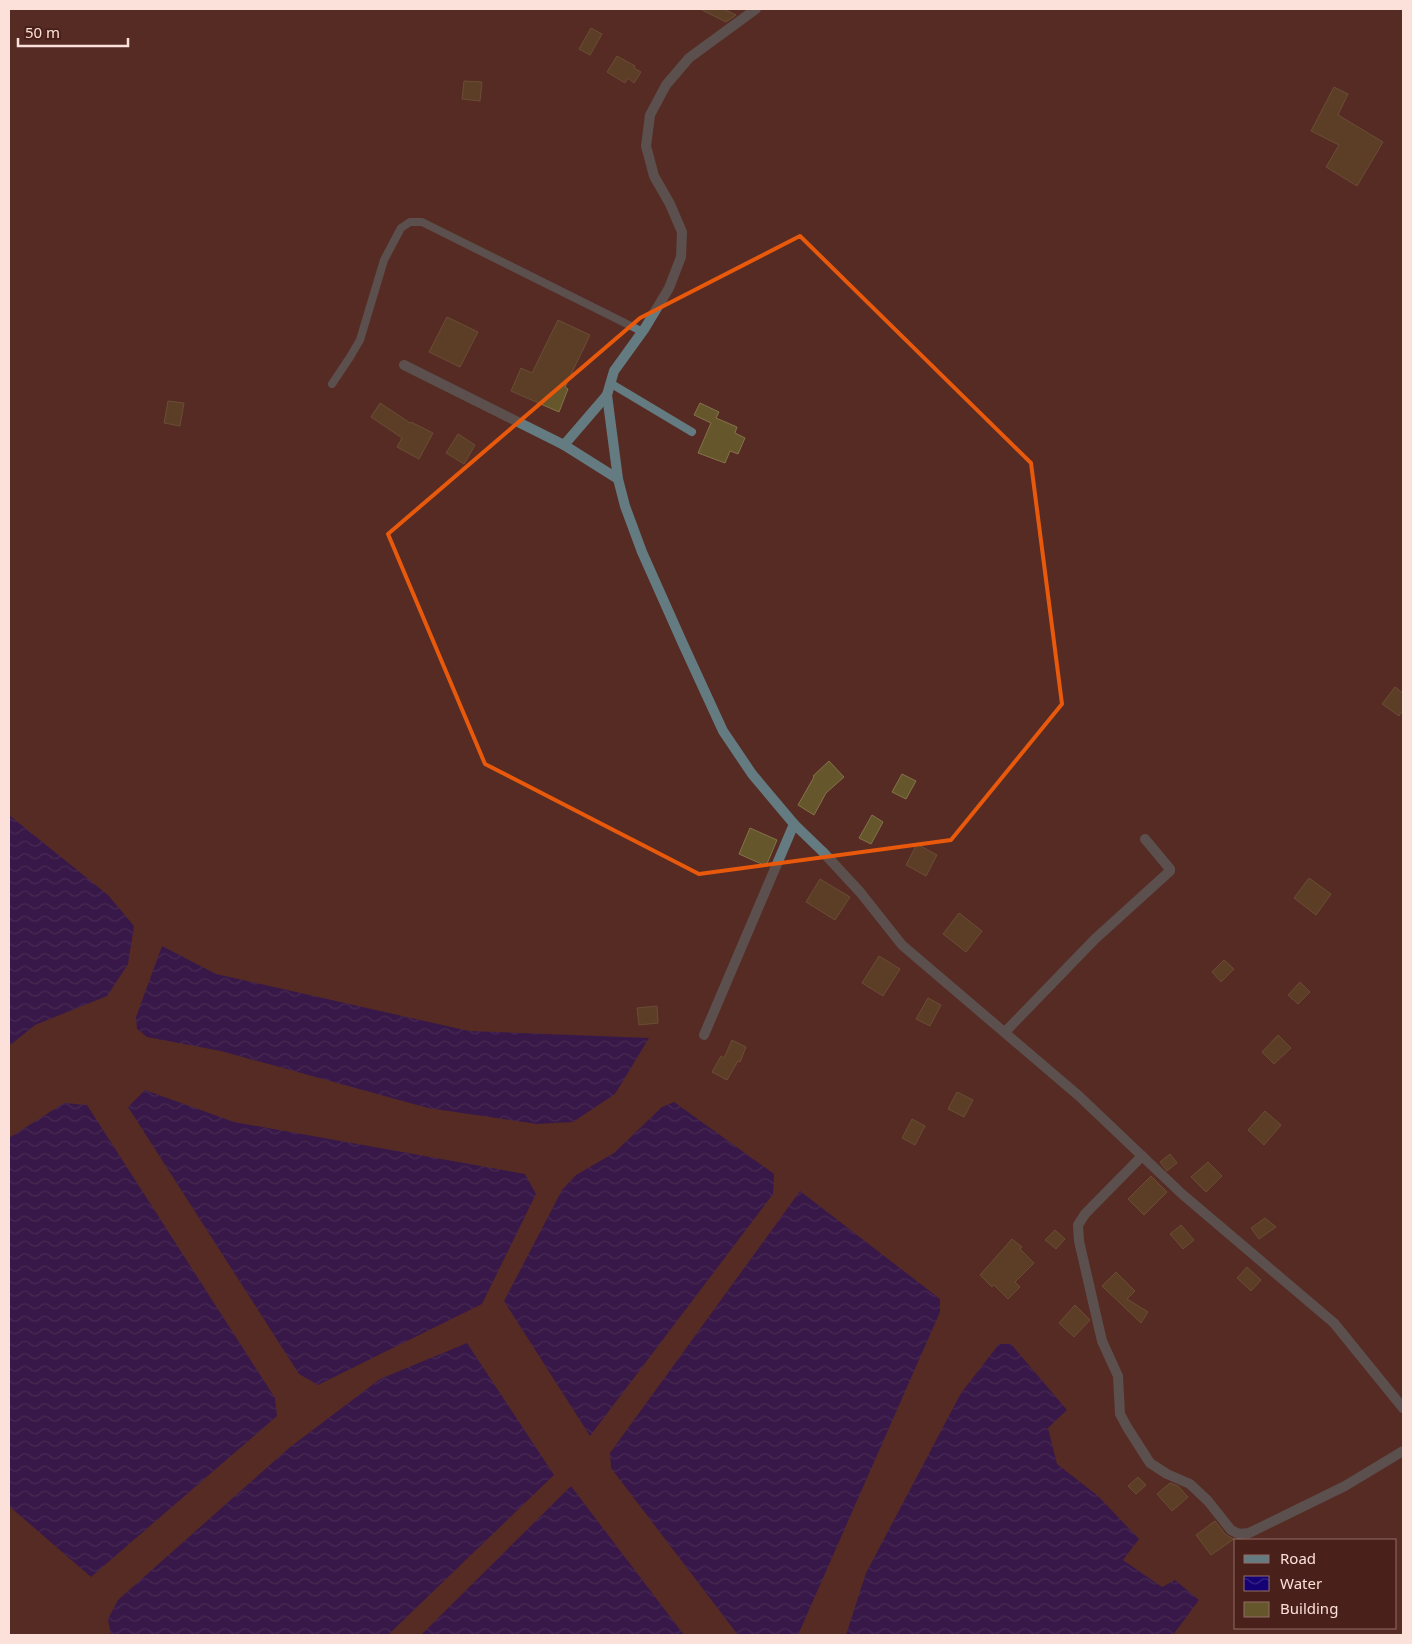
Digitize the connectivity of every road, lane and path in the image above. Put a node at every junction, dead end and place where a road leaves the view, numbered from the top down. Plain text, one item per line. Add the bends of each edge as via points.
1 (756, 9) edge
2 (643, 332) junction
3 (404, 365) dead end
4 (610, 383) junction
5 (332, 384) dead end
6 (606, 395) junction
7 (692, 432) dead end
8 (564, 445) junction
9 (618, 479) junction
10 (794, 824) junction
11 (1145, 839) dead end
12 (1005, 1032) junction
13 (704, 1035) dead end
14 (1142, 1156) junction
15 (1403, 1408) edge
16 (1403, 1452) edge

1 - 2 street via 689,58 666,85 650,115 646,146 654,176 682,232 681,257 669,288
2 - 4 street via 614,371
2 - 5 lane via 422,222 410,222 401,228 384,260 360,340
3 - 8 street
4 - 6 street
4 - 7 lane
6 - 8 street
6 - 9 street
8 - 9 street
9 - 10 street via 642,552 724,731 752,774
10 - 12 street via 860,892 902,945
10 - 13 street
11 - 12 street via 1170,871 1095,939
12 - 14 street
14 - 15 street via 1334,1323
14 - 16 street via 1078,1225 1102,1342 1118,1376 1120,1414 1150,1463 1190,1484 1231,1530 1239,1534 1249,1533 1345,1486

